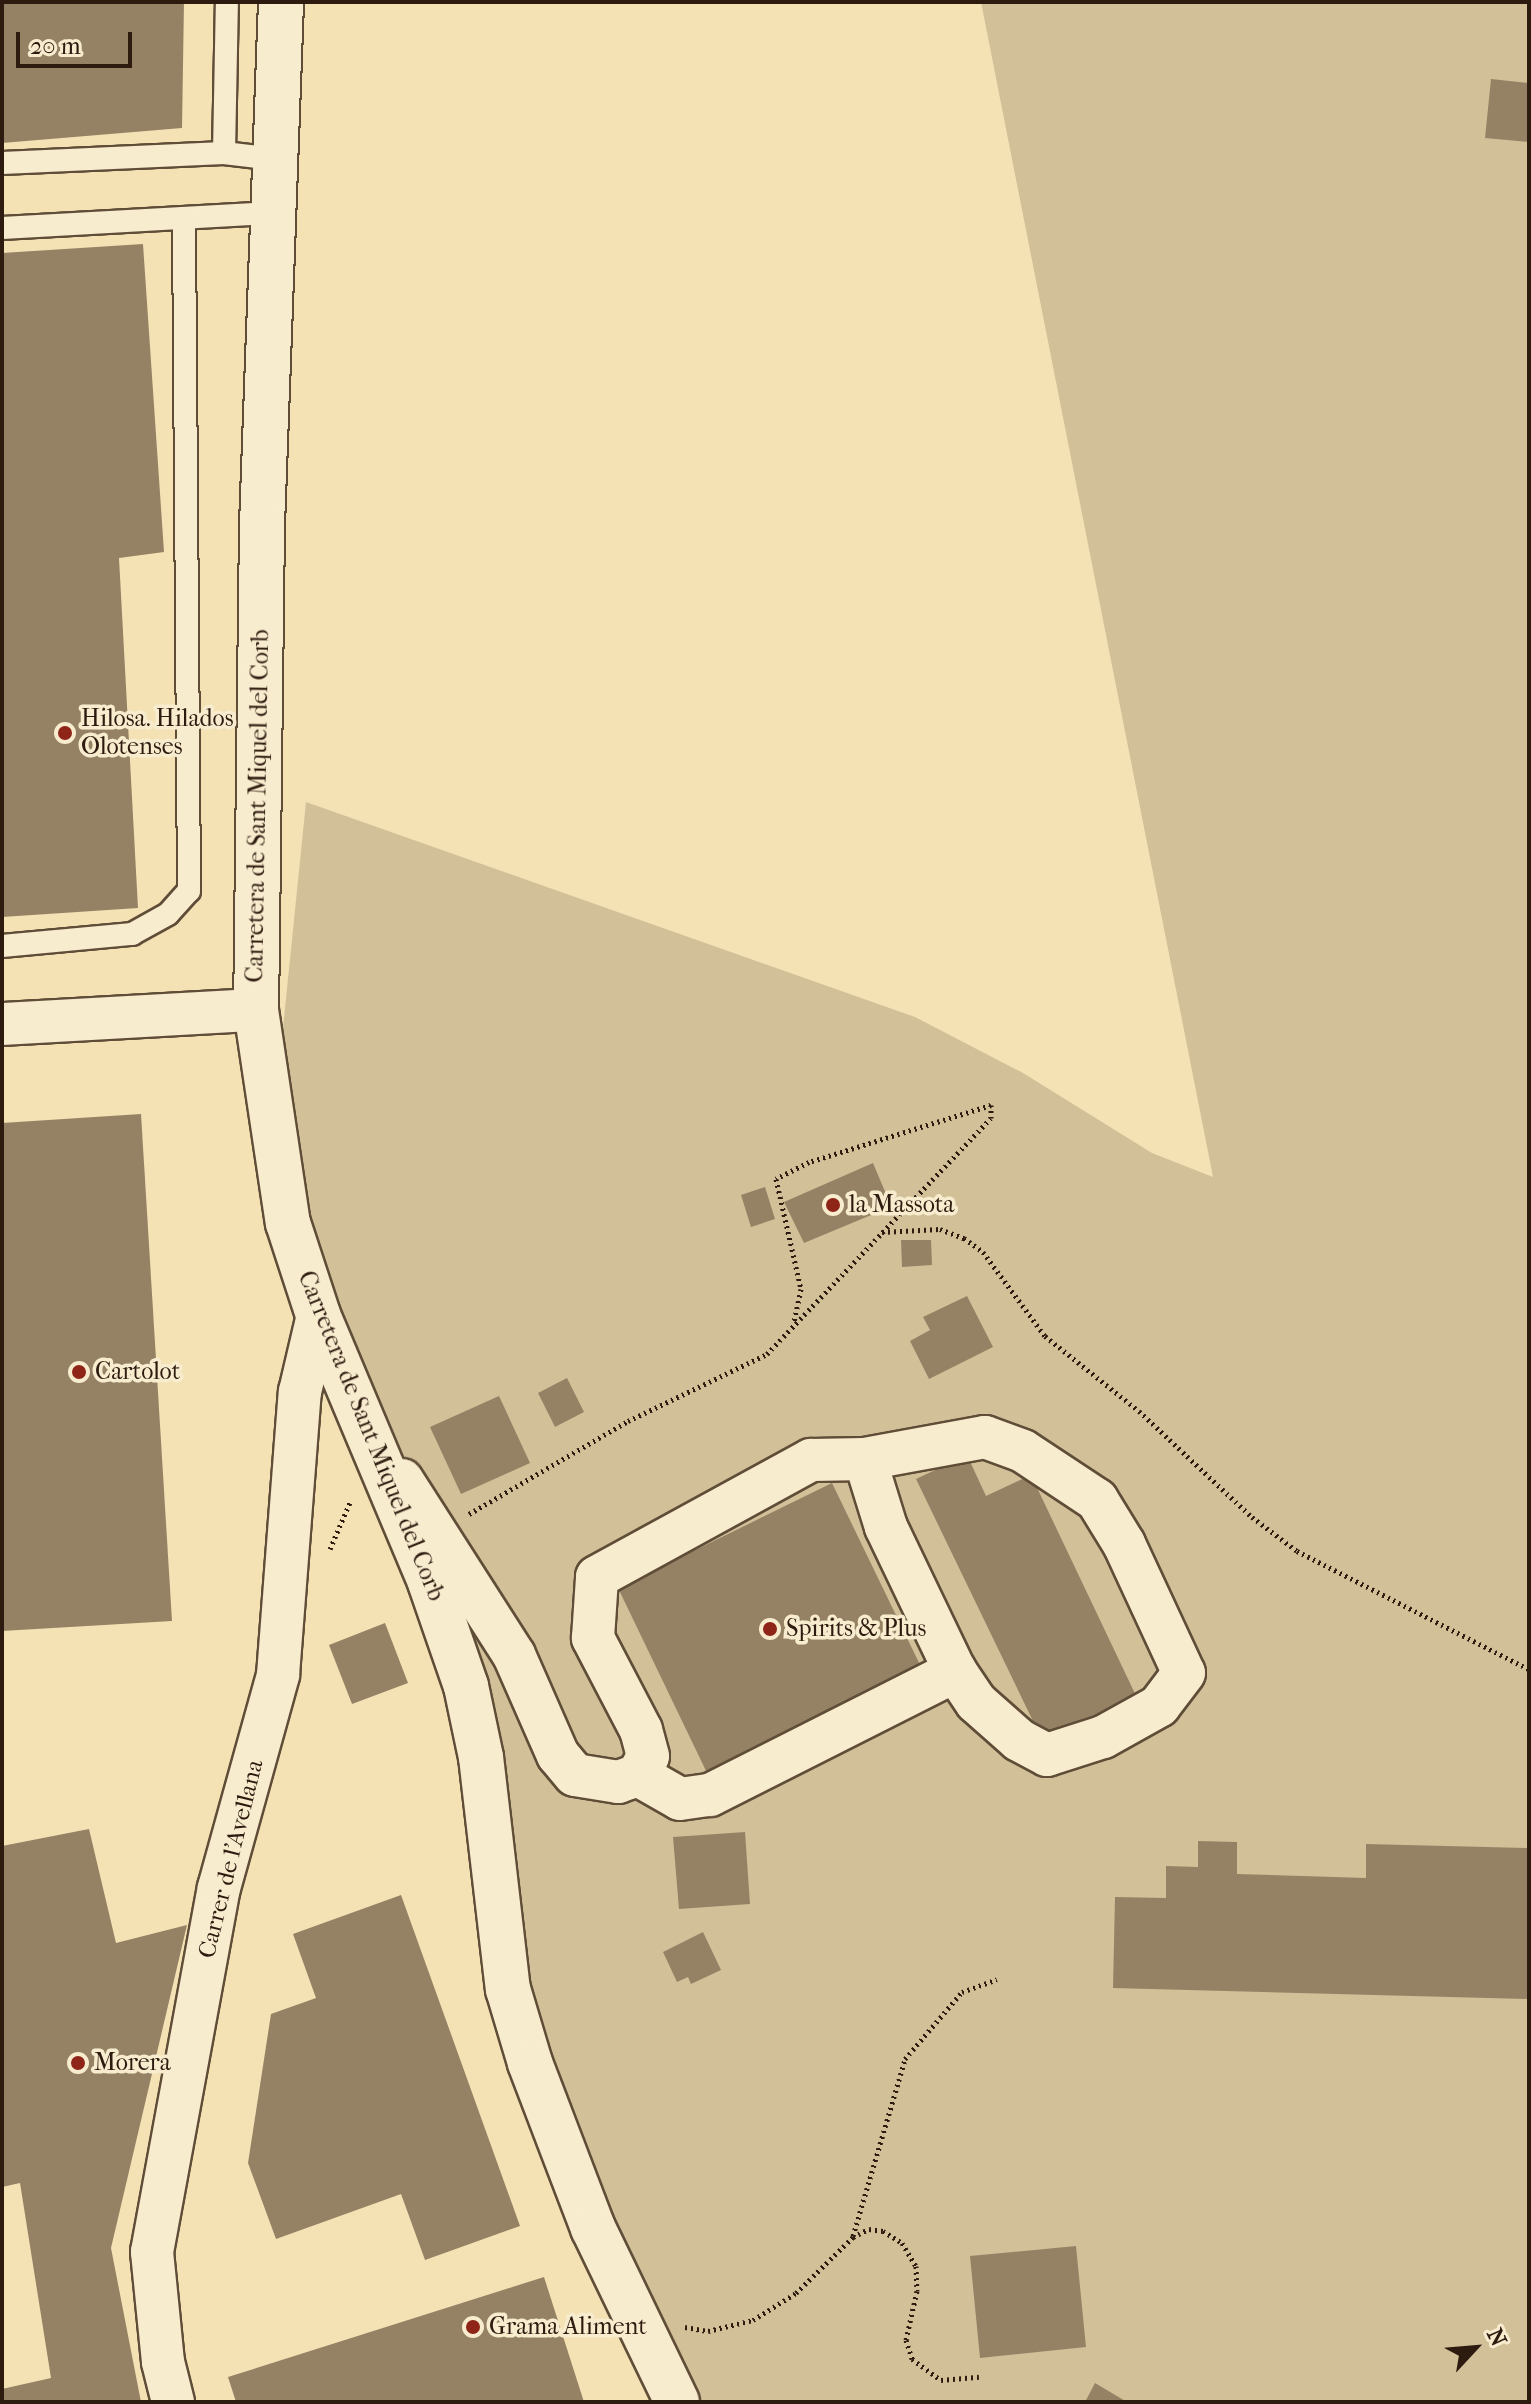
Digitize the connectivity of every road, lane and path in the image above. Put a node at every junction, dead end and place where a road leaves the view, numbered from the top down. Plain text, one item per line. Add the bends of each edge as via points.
1 (227, 2) edge
2 (281, 2) edge
3 (224, 153) junction
4 (275, 159) junction
5 (2, 163) edge
6 (273, 213) junction
7 (184, 218) junction
8 (2, 228) edge
9 (2, 946) edge
10 (256, 1010) junction
11 (2, 1024) edge
12 (881, 1233) junction
13 (318, 1315) junction
14 (794, 1323) junction
15 (363, 1428) junction
16 (865, 1459) junction
17 (435, 1535) junction
18 (322, 1563) dead end
19 (1529, 1669) edge
20 (955, 1671) junction
21 (638, 1775) junction
22 (997, 1979) dead end
23 (853, 2237) junction
24 (634, 2313) junction
25 (979, 2377) dead end
26 (173, 2402) edge
27 (677, 2402) edge

1 - 3 lane
2 - 4 street, Carretera de Sant Miquel del Corb
3 - 4 lane
3 - 5 lane
4 - 6 street, Carretera de Sant Miquel del Corb
6 - 7 lane
6 - 10 street, Carretera de Sant Miquel del Corb via 262,525
7 - 8 lane
7 - 9 lane via 189,891 168,914 132,934
10 - 11 street
10 - 13 street, Carretera de Sant Miquel del Corb via 288,1223
12 - 14 path
12 - 14 path via 991,1118 991,1105 809,1162 776,1179 801,1289
12 - 19 path via 940,1229 964,1238 983,1252 1045,1336 1139,1411 1252,1517 1297,1551
13 - 15 street, Carretera de Sant Miquel del Corb
13 - 26 street, Carrer de l'Avellana via 300,1392 278,1675 219,1888 152,2252 163,2362
14 - 17 path via 767,1354 628,1421
15 - 17 street
15 - 18 path via 342,1528
15 - 24 street, Carretera de Sant Miquel del Corb via 430,1582 466,1686 481,1757 508,1989 526,2048 582,2201
16 - 20 street via 886,1527
16 - 20 street via 985,1437 1023,1451 1097,1500 1184,1673 1159,1706 1103,1737 1047,1755 1019,1740 976,1702
16 - 21 street via 811,1460 597,1577 593,1638 641,1730 648,1756
17 - 21 street via 514,1655 558,1755 575,1775 618,1782
20 - 21 street via 710,1795 680,1799
22 - 23 path via 962,1992 905,2059
23 - 24 path via 796,2293 753,2320 708,2331
23 - 25 path via 869,2229 883,2231 902,2243 916,2266 917,2291 906,2340 912,2359 941,2380
24 - 27 street, Carretera de Sant Miquel del Corb

